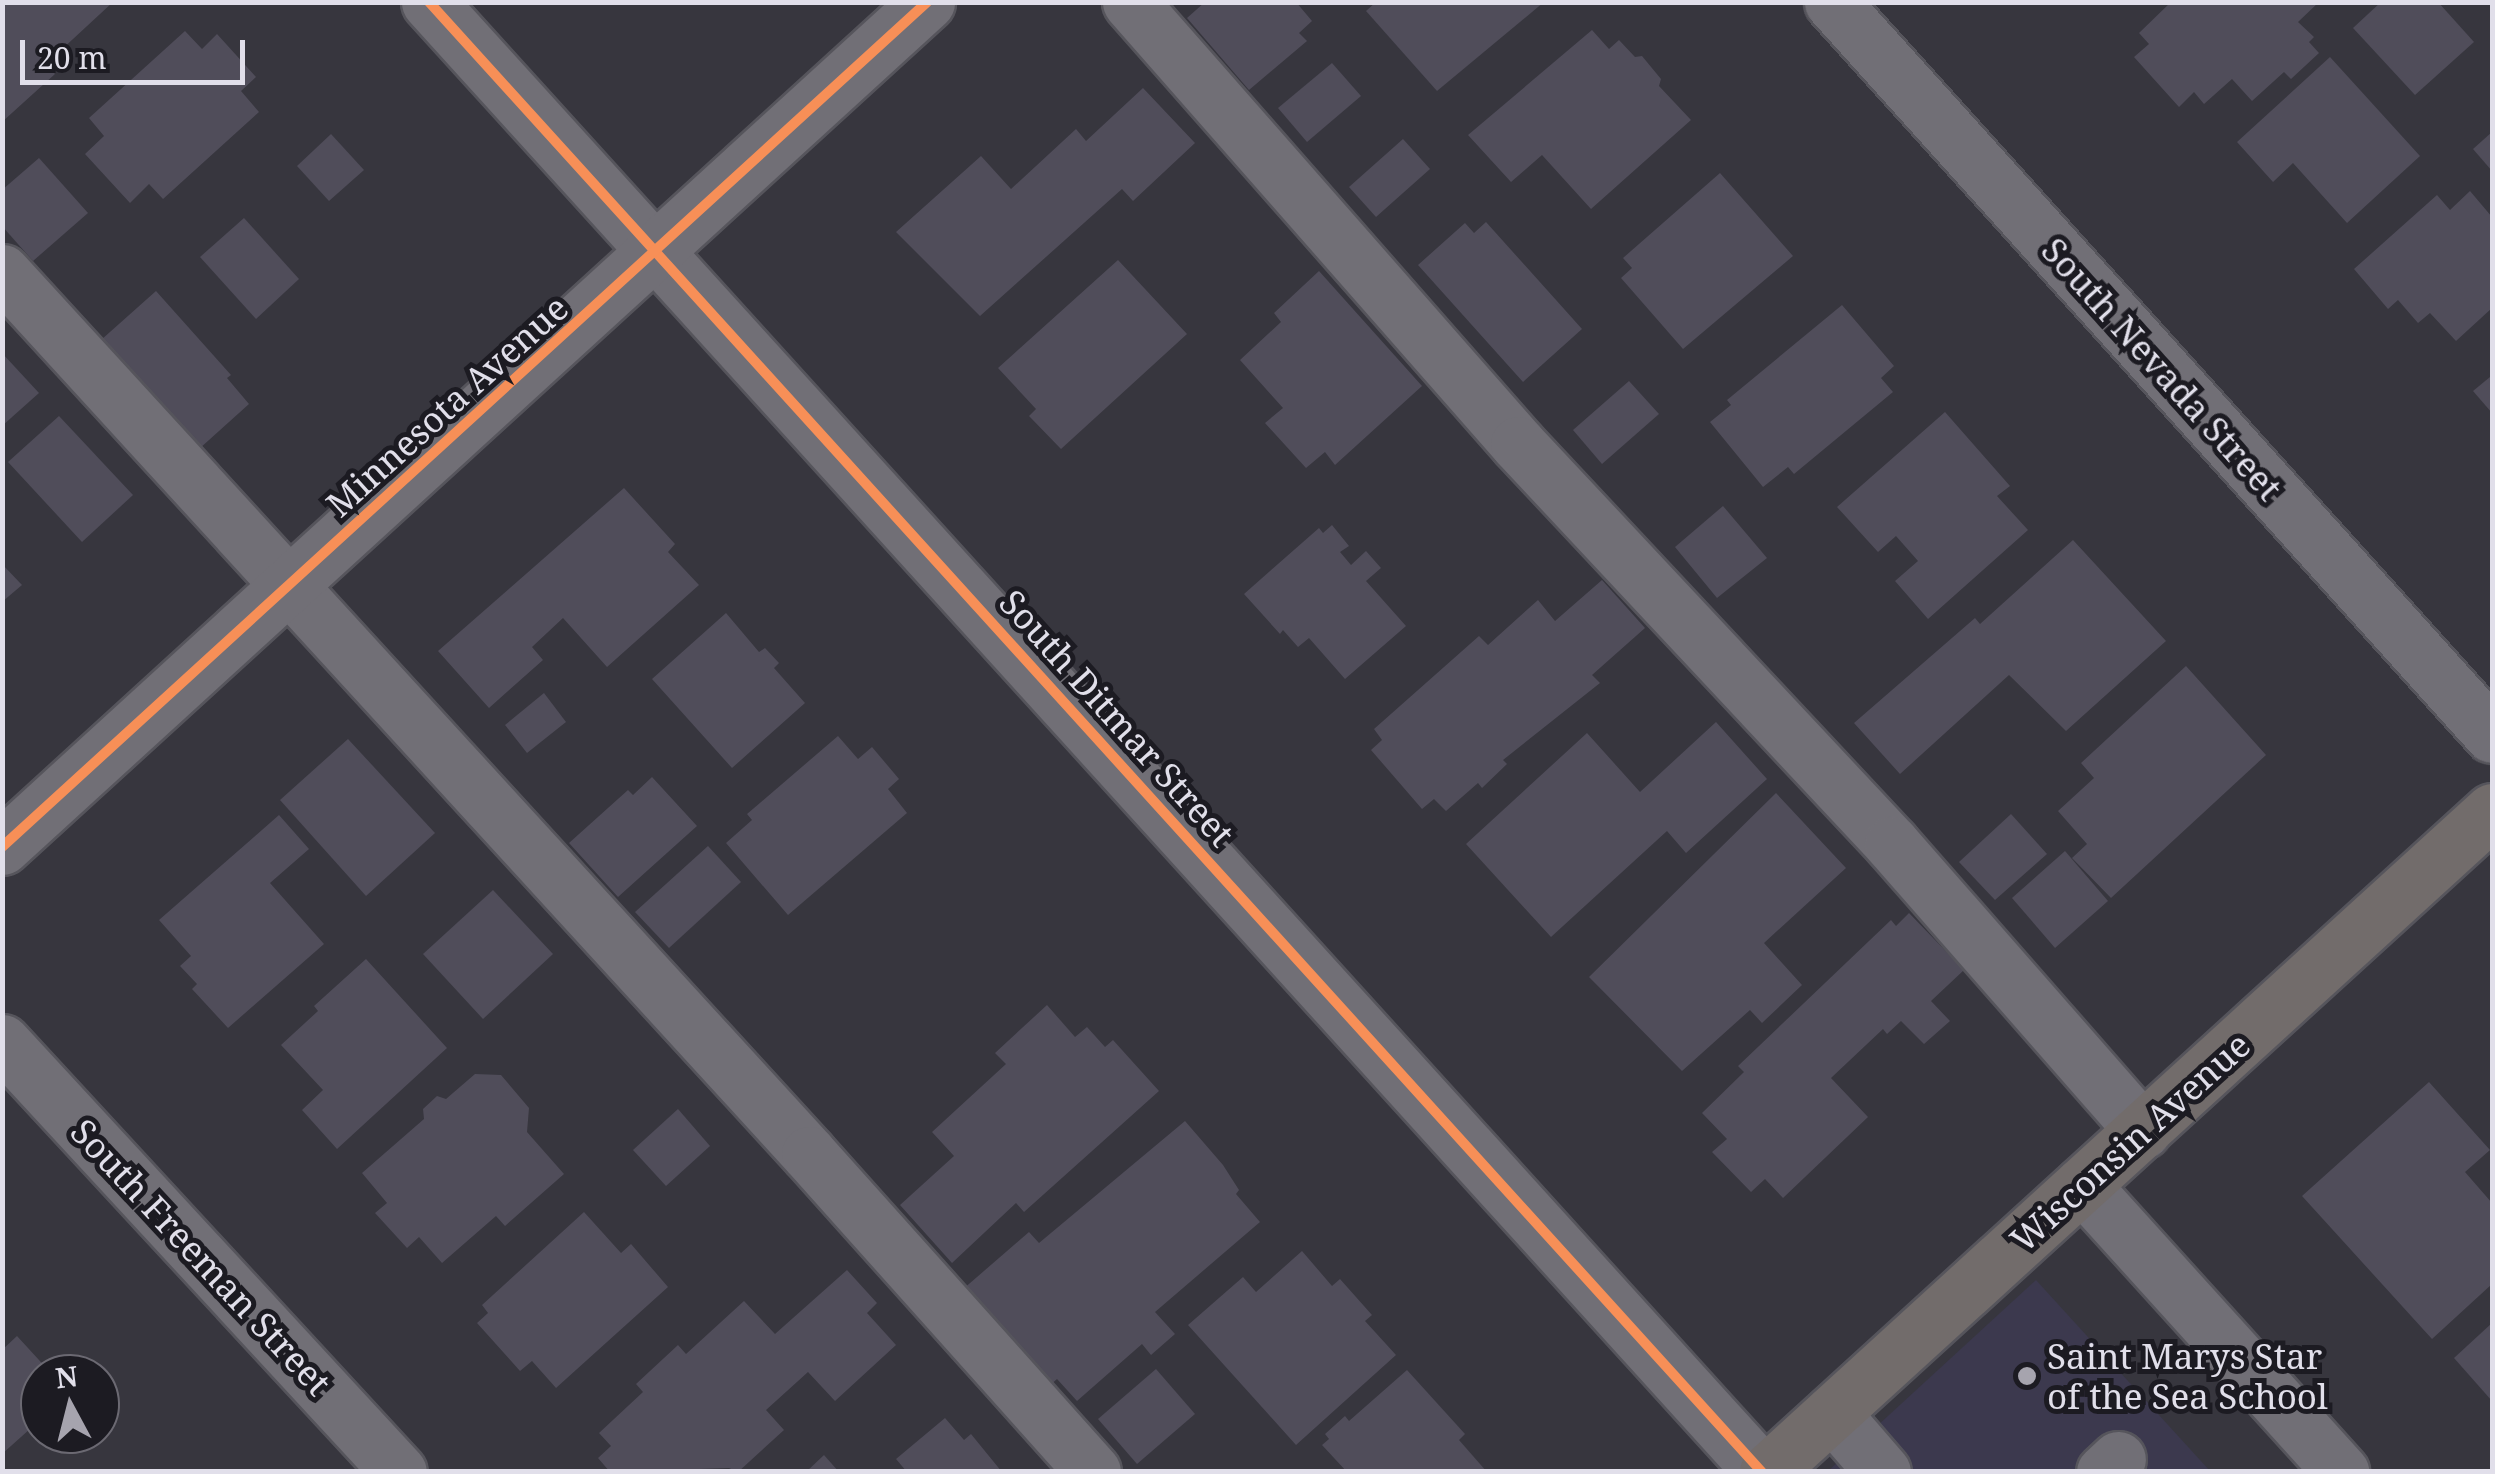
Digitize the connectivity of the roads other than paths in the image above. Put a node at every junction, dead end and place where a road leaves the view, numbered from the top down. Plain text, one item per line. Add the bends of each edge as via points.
1 (429, 2) edge
2 (928, 2) edge
3 (1130, 2) edge
4 (1832, 2) edge
5 (657, 251) junction
6 (2, 272) edge
7 (288, 588) junction
8 (2492, 735) edge
9 (2492, 811) edge
10 (2, 847) edge
11 (2, 1042) edge
12 (2143, 1132) junction
13 (2082, 1185) junction
14 (1832, 1413) junction
15 (399, 1472) edge
16 (1093, 1472) edge
17 (1764, 1472) edge
18 (1882, 1472) edge
19 (2341, 1472) edge

1 - 5 street, South Ditmar Street
2 - 5 street, Minnesota Avenue
3 - 12 street via 1518,444 1892,844
4 - 8 street, South Nevada Street
5 - 7 street, Minnesota Avenue
5 - 17 street, South Ditmar Street
6 - 7 street
7 - 10 street, Minnesota Avenue
7 - 16 street
9 - 12 main road, Wisconsin Avenue
11 - 15 street, South Freeman Street
12 - 13 main road, Wisconsin Avenue
13 - 14 main road, Wisconsin Avenue
13 - 19 street
14 - 17 main road, Wisconsin Avenue
14 - 18 street

